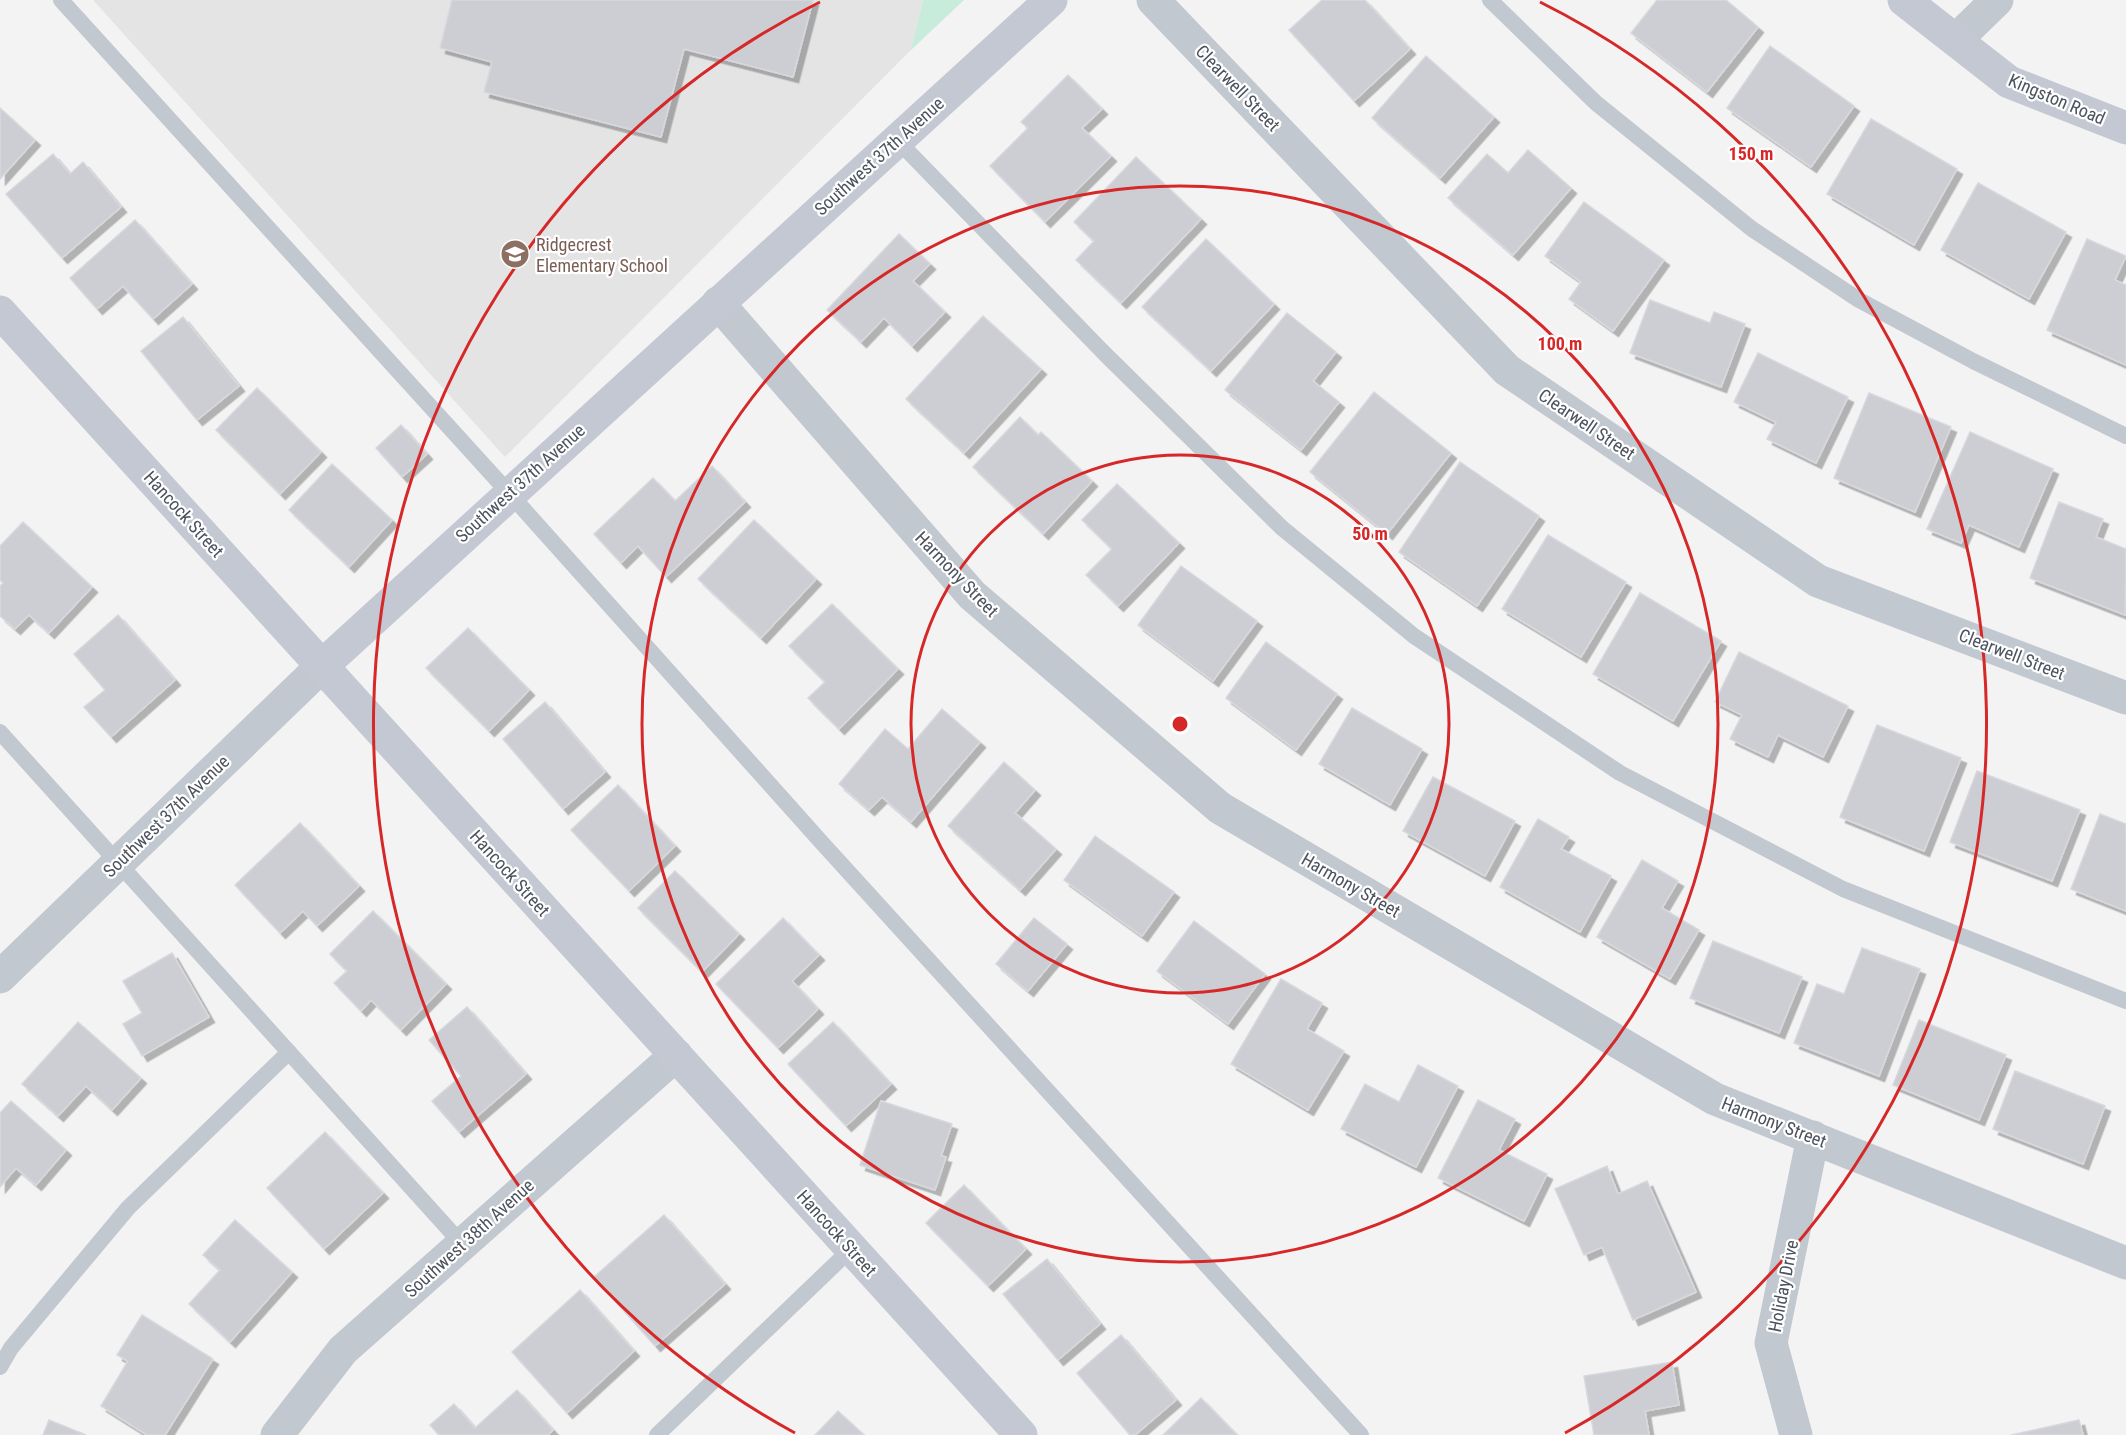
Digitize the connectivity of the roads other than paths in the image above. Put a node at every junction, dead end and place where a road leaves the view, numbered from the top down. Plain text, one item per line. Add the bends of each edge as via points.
1 (61, 0) edge
2 (1051, 0) edge
3 (1153, 0) edge
4 (1490, 0) edge
5 (1904, 0) edge
6 (1997, 0) edge
7 (1956, 40) junction
8 (2126, 128) edge
9 (897, 140) junction
10 (718, 303) junction
11 (0, 312) edge
12 (2126, 436) edge
13 (509, 493) junction
14 (322, 666) junction
15 (2126, 698) edge
16 (0, 732) edge
17 (118, 863) junction
18 (0, 977) edge
19 (2126, 1000) edge
20 (289, 1052) junction
21 (676, 1055) junction
22 (1812, 1137) junction
23 (462, 1244) junction
24 (852, 1249) junction
25 (2126, 1263) edge
26 (0, 1367) edge
27 (277, 1435) edge
28 (657, 1435) edge
29 (1021, 1435) edge
30 (1361, 1435) edge
31 (1796, 1435) edge

1 - 13 lane
2 - 9 street, Southwest 37th Avenue
3 - 15 street, Clearwell Street via 1508,370 1818,581
4 - 12 lane via 1596,103 1752,229 1859,300
5 - 7 street, Kingston Road
6 - 7 street
7 - 8 street, Kingston Road via 2010,82
9 - 10 street, Southwest 37th Avenue
9 - 19 lane via 1105,354 1282,528 1414,636 1620,773 1843,889
10 - 13 street, Southwest 37th Avenue
10 - 22 street, Harmony Street via 972,595 1220,808 1716,1099
11 - 14 street, Hancock Street
13 - 14 street, Southwest 37th Avenue
13 - 30 lane
14 - 17 street, Southwest 37th Avenue
14 - 21 street, Hancock Street
16 - 17 lane
17 - 18 street, Southwest 37th Avenue
17 - 20 lane
20 - 23 lane
20 - 26 lane via 128,1208 11,1348
21 - 23 street, Southwest 38th Avenue
21 - 24 street, Hancock Street
22 - 25 street, Harmony Street
22 - 31 street, Holiday Drive via 1772,1343
23 - 27 street, Southwest 38th Avenue via 343,1350
24 - 28 lane
24 - 29 street, Hancock Street

